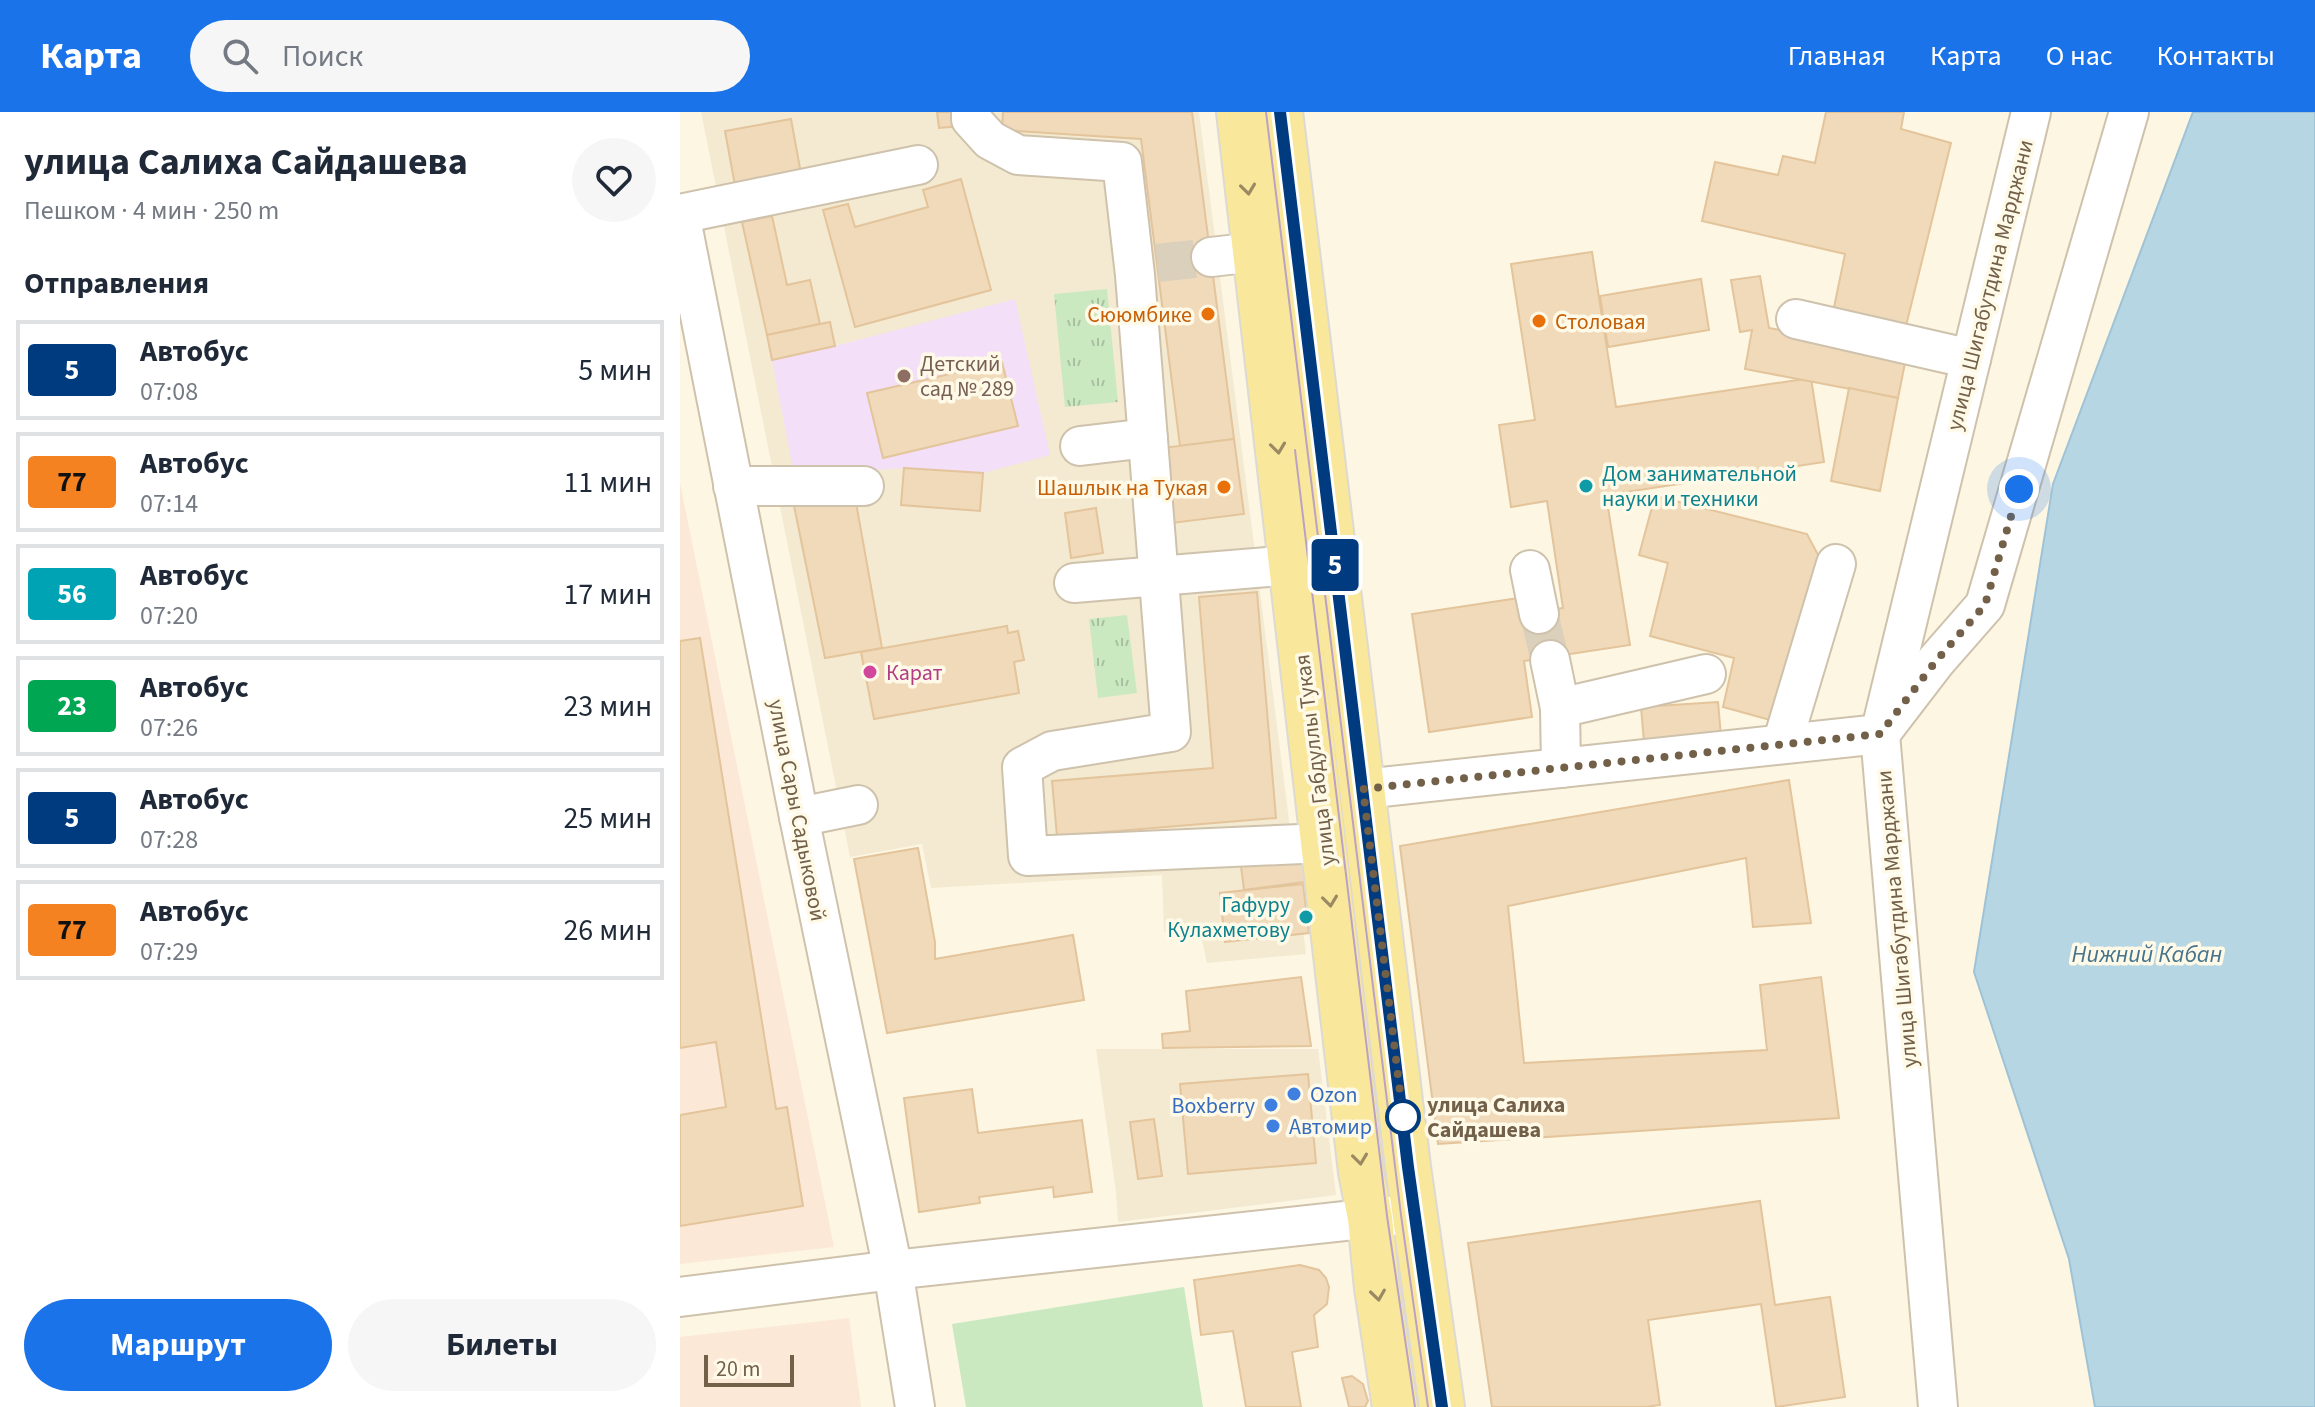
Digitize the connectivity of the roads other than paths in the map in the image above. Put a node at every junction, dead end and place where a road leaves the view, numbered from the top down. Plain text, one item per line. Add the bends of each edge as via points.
1 (971, 112) edge
2 (1239, 112) edge
3 (1280, 112) edge
4 (2031, 112) edge
5 (2129, 112) edge
6 (918, 165) dead end
7 (680, 214) edge
8 (1255, 252) junction
9 (1211, 257) tunnel mouth
10 (1796, 319) dead end
11 (1971, 359) junction
12 (1148, 438) junction
13 (1080, 446) dead end
14 (733, 486) junction
15 (864, 486) dead end
16 (1836, 564) dead end
17 (1291, 565) junction
18 (1530, 570) dead end
19 (1159, 575) junction
20 (1074, 583) dead end
21 (1539, 614) tunnel mouth
22 (1550, 660) tunnel mouth
23 (1706, 674) dead end
24 (1560, 708) junction
25 (1880, 734) junction
26 (1782, 744) junction
27 (1561, 768) junction
28 (1363, 789) junction
29 (858, 805) dead end
30 (799, 817) junction
31 (1324, 843) junction
32 (1415, 1213) junction
33 (1370, 1218) junction
34 (893, 1270) junction
35 (680, 1297) edge
36 (915, 1407) edge
37 (1395, 1407) edge
38 (1442, 1407) edge
39 (1938, 1407) edge

1 - 12 street via 990,140 1018,155 1122,162 1146,265
2 -> 8 main road, улица Габдуллы Тукая
3 - 28 main road, улица Габдуллы Тукая
4 - 11 street, улица Шигабутдина Марджани
5 - 25 street via 1985,605
6 - 7 street
7 - 14 street, улица Сары Садыковой
8 - 9 street
8 -> 17 main road, улица Габдуллы Тукая
10 - 11 street
11 - 25 street, улица Шигабутдина Марджани
12 - 13 street
12 - 19 street
14 - 15 street
14 - 30 street, улица Сары Садыковой
16 - 26 street
17 - 19 street
17 - 31 main road, улица Габдуллы Тукая
18 - 21 street
19 - 20 street
19 - 31 street via 1171,732 1052,751 1022,767 1028,856
22 - 24 street
23 - 24 street
24 - 27 street
25 - 26 street
25 - 39 street, улица Шигабутдина Марджани
26 - 27 street
27 - 28 street
28 - 32 main road, улица Габдуллы Тукая
29 - 30 street
30 - 34 street, улица Сары Садыковой
31 -> 33 main road, улица Габдуллы Тукая
32 - 33 street
32 - 38 main road, улица Габдуллы Тукая
33 - 34 street
33 -> 37 main road, улица Габдуллы Тукая
34 - 35 street
34 - 36 street, улица Сары Садыковой

